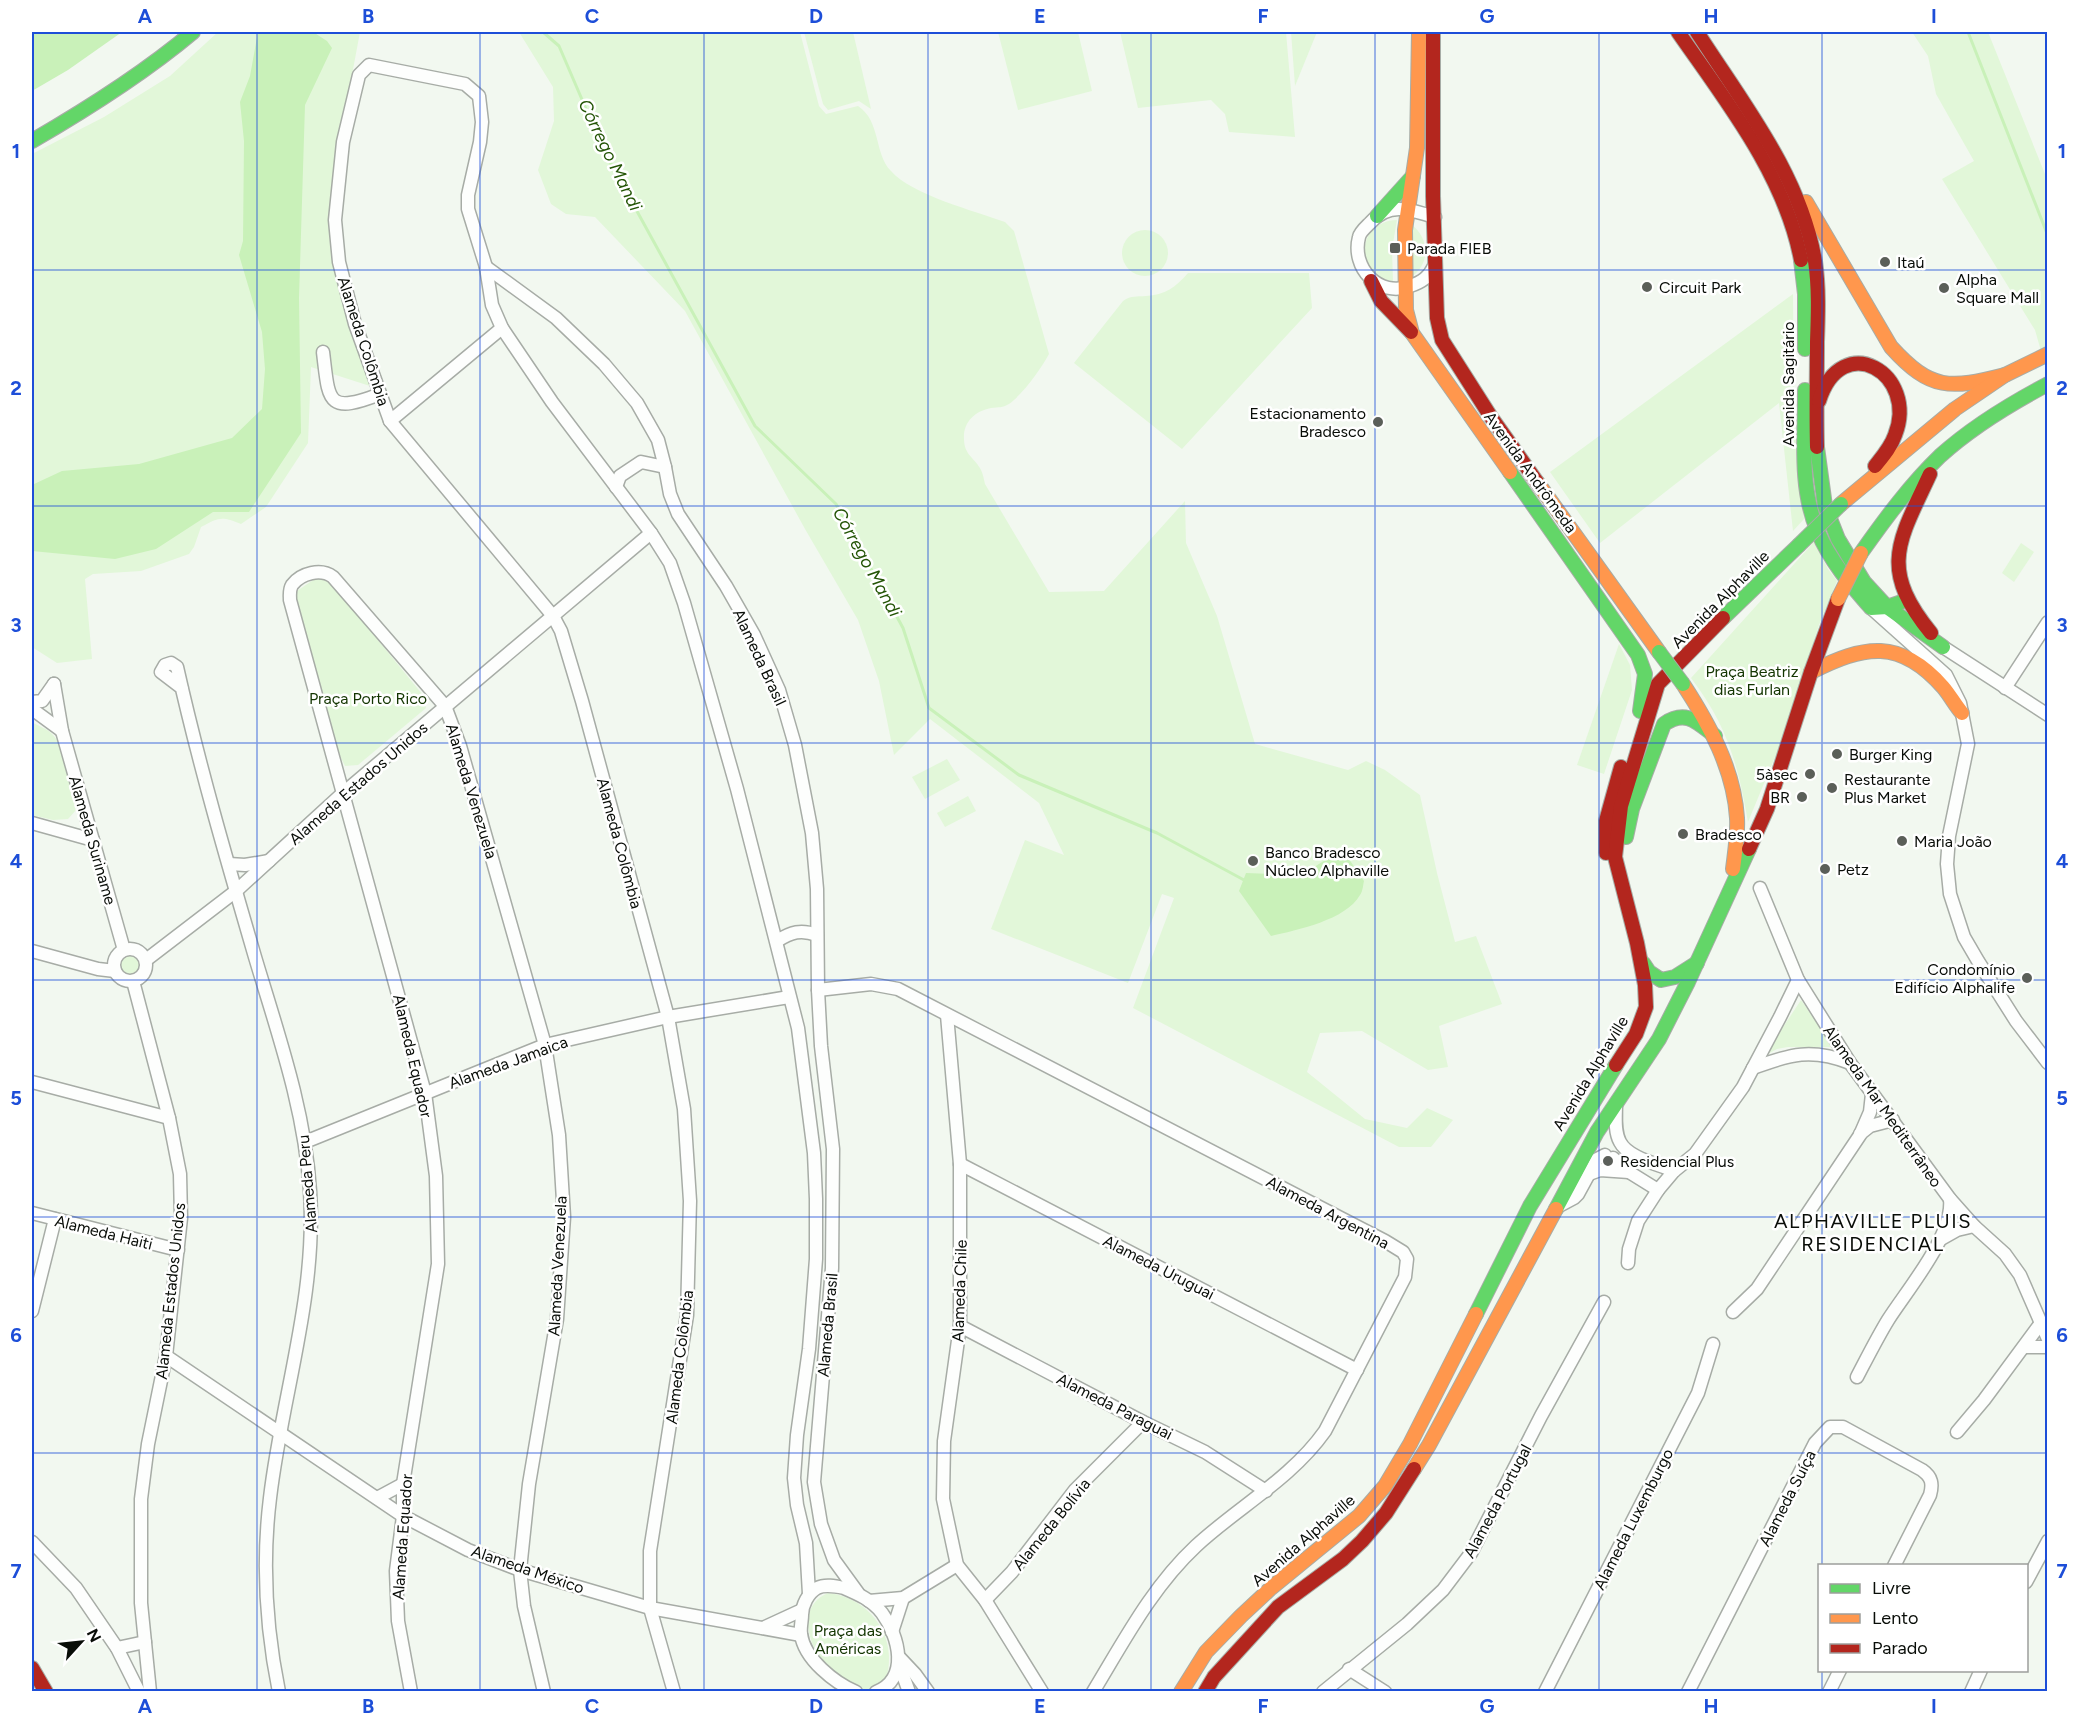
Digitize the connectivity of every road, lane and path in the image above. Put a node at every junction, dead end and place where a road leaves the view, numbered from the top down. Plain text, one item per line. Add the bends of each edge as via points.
1 (193, 32) edge
2 (1419, 32) edge
3 (1433, 32) edge
4 (1678, 32) edge
5 (1697, 32) edge
6 (369, 65) joint
7 (32, 141) edge
8 (1764, 150) junction
9 (1784, 165) junction
10 (1414, 176) junction
11 (1407, 210) junction
12 (1377, 216) junction
13 (1435, 217) junction
14 (1821, 226) junction
15 (1815, 261) junction
16 (1434, 266) junction
17 (486, 267) junction
18 (1371, 281) junction
19 (1405, 289) junction
20 (502, 328) junction
21 (1412, 333) junction
22 (323, 351) dead end
23 (2048, 354) edge
24 (2005, 375) junction
25 (2048, 384) edge
26 (380, 394) junction
27 (1816, 407) junction
28 (390, 421) junction
29 (1523, 459) junction
30 (1935, 463) junction
31 (1506, 466) junction
32 (666, 467) junction
33 (1537, 480) junction
34 (616, 487) junction
35 (1521, 487) junction
36 (1857, 490) junction
37 (651, 533) junction
38 (1608, 581) junction
39 (1588, 582) junction
40 (1907, 600) junction
41 (1887, 607) junction
42 (1871, 608) junction
43 (553, 616) junction
44 (2048, 622) edge
45 (1943, 647) junction
46 (1811, 672) junction
47 (182, 688) dead end
48 (2005, 688) junction
49 (32, 702) edge
50 (445, 706) junction
51 (32, 709) edge
52 (1962, 713) junction
53 (2048, 716) edge
54 (62, 731) junction
55 (1715, 736) junction
56 (342, 794) junction
57 (32, 823) edge
58 (93, 840) junction
59 (270, 861) junction
60 (229, 864) junction
61 (1618, 872) junction
62 (1731, 885) junction
63 (1760, 888) dead end
64 (236, 891) junction
65 (1630, 917) junction
66 (818, 935) junction
67 (777, 941) junction
68 (124, 950) junction
69 (32, 951) edge
70 (1641, 959) junction
71 (146, 960) junction
72 (1697, 963) junction
73 (115, 971) junction
74 (1798, 980) junction
75 (133, 981) junction
76 (818, 990) junction
77 (789, 997) junction
78 (946, 1015) junction
79 (668, 1017) junction
80 (545, 1045) junction
81 (821, 1046) junction
82 (802, 1050) junction
83 (1850, 1063) junction
84 (2048, 1063) edge
85 (1753, 1068) junction
86 (32, 1082) edge
87 (425, 1093) junction
88 (1872, 1094) junction
89 (1616, 1102) junction
90 (169, 1118) junction
91 (1893, 1120) junction
92 (1860, 1135) junction
93 (305, 1142) junction
94 (1644, 1159) junction
95 (960, 1164) junction
96 (1674, 1171) junction
97 (1589, 1174) junction
98 (1631, 1174) junction
99 (1539, 1190) junction
100 (1658, 1190) junction
101 (1950, 1199) junction
102 (1559, 1206) junction
103 (32, 1213) edge
104 (55, 1219) junction
105 (1974, 1226) junction
106 (1940, 1240) junction
107 (178, 1250) junction
108 (1628, 1263) dead end
109 (1604, 1302) dead end
110 (32, 1311) edge
111 (1732, 1312) dead end
112 (2041, 1323) junction
113 (960, 1326) junction
114 (2048, 1339) edge
115 (1713, 1344) dead end
116 (2024, 1347) junction
117 (2048, 1347) edge
118 (166, 1356) junction
119 (1357, 1370) junction
120 (1857, 1377) dead end
121 (1143, 1422) junction
122 (1957, 1432) dead end
123 (281, 1433) junction
124 (403, 1484) junction
125 (1266, 1491) junction
126 (377, 1498) junction
127 (400, 1511) junction
128 (2048, 1541) edge
129 (32, 1542) edge
130 (1895, 1564) edge
131 (957, 1565) junction
132 (520, 1570) junction
133 (2028, 1578) edge
134 (858, 1593) junction
135 (809, 1594) junction
136 (903, 1598) junction
137 (986, 1600) junction
138 (869, 1601) junction
139 (650, 1608) junction
140 (802, 1610) junction
141 (762, 1628) junction
142 (892, 1632) junction
143 (801, 1635) junction
144 (145, 1642) junction
145 (117, 1648) junction
146 (899, 1661) junction
147 (32, 1668) edge
148 (1349, 1669) junction
149 (1839, 1672) edge
150 (1981, 1672) edge
151 (895, 1686) edge
152 (850, 1690) edge
153 (1689, 1691) edge
154 (46, 1692) edge
155 (139, 1692) edge
156 (150, 1692) edge
157 (279, 1692) edge
158 (411, 1692) edge
159 (544, 1692) edge
160 (674, 1692) edge
161 (876, 1692) edge
162 (909, 1692) edge
163 (920, 1692) edge
164 (928, 1692) edge
165 (1042, 1692) edge
166 (1093, 1692) edge
167 (1181, 1692) edge
168 (1204, 1692) edge
169 (1323, 1692) edge
170 (1384, 1692) edge
171 (1545, 1692) edge
172 (1829, 1692) edge
173 (1971, 1692) edge

1 - 7 main road via 117,91
2 - 10 main road, Avenida Andrômeda
3 - 13 main road, Avenida Andrômeda
4 - 8 main road, Avenida Sagitário
5 - 8 main road, Avenida Sagitário
6 - 17 street, Alameda Brasil via 465,84 479,96 482,122 468,209
6 - 26 street, Alameda Colômbia via 359,75 343,142 335,220 339,262 355,324
8 - 9 main road, Avenida Sagitário
8 - 42 main road, Avenida Sagitário via 1796,240 1803,275 1804,450 1814,521 1844,577
9 - 14 main road
9 - 15 main road, Avenida Sagitário via 1807,225
10 - 11 main road, Avenida Andrômeda
10 - 12 main road
11 - 12 street via 1396,209
11 - 13 street
11 - 19 main road, Avenida Andrômeda
12 - 18 street via 1359,235 1358,257
13 - 16 main road, Avenida Andrômeda
14 - 15 main road via 1815,243
14 - 24 main road via 1891,347 1905,364 1922,376 1957,386
15 - 27 main road, Avenida Sagitário
16 - 19 street via 1424,280
16 - 29 main road, Avenida Andrômeda via 1442,340
17 - 20 street, Alameda Brasil via 492,304
17 - 32 street, Alameda Brasil via 556,318 604,364 638,403 658,440
18 - 19 street via 1387,288
18 - 21 main road via 1382,301
19 - 21 main road, Avenida Andrômeda
20 - 28 street
20 - 34 street, Alameda Brasil
21 - 31 main road, Avenida Andrômeda
22 - 26 street via 327,386 335,403 353,404
23 - 24 main road, Avenida Alphaville
24 - 36 main road, Avenida Alphaville via 1955,409
25 - 30 main road, Avenida Alphaville via 1998,412
26 - 28 street, Alameda Colômbia
27 - 36 main road via 1830,377 1857,364 1871,364 1894,385 1899,405 1897,430 1889,448
27 - 41 main road, Avenida Sagitário via 1825,506 1838,539 1864,582
28 - 43 street, Alameda Colômbia
29 - 31 main road via 1517,465
29 - 33 main road, Avenida Andrômeda
30 - 40 main road via 1900,540 1897,564
30 - 46 main road, Avenida Alphaville, bridge via 1909,489 1861,553 1838,598
31 - 35 main road, Avenida Andrômeda
32 - 34 street via 640,462 620,476
32 - 66 street, Alameda Brasil via 678,514 726,586 779,690 795,745 812,833
33 - 35 main road
33 - 38 main road, Avenida Andrômeda
34 - 37 street, Alameda Brasil
35 - 39 main road, Avenida Andrômeda
36 - 61 main road, Avenida Alphaville, bridge via 1658,684 1621,806 1615,857
37 - 43 street, Alameda Estados Unidos
37 - 67 street, Alameda Brasil via 670,563 684,603
38 - 39 main road
38 - 55 main road, Avenida Andrômeda, bridge via 1683,684
39 - 65 main road, Avenida Andrômeda via 1638,655 1645,674 1640,710 1605,826 1611,875
40 - 41 main road
40 - 45 main road
41 - 42 main road
41 - 45 main road, Avenida Sagitário
42 - 52 street, Avenida Sagitário via 1946,675
43 - 50 street, Alameda Estados Unidos
43 - 79 street, Alameda Colômbia via 582,700
44 - 48 street
45 - 48 street
46 - 52 main road via 1861,651 1904,656 1944,688
46 - 62 main road, Avenida Alphaville via 1767,809
47 - 60 street, Alameda Peru
48 - 53 street
49 - 54 street, Alameda Suriname via 42,701 54,684
50 - 56 street, Alameda Estados Unidos
50 - 56 street, Alameda Equador via 333,577 315,572 292,585 290,600
50 - 80 street, Alameda Venezuela via 460,746
51 - 54 street
52 - 84 street, Avenida Sagitário via 1968,744 1949,836 1950,894 1964,937 2016,1021
54 - 58 street, Alameda Suriname
55 - 61 main road via 1690,718 1679,716 1664,724 1632,809
55 - 62 main road, Avenida Andrômeda via 1735,804 1737,835
56 - 59 street, Alameda Estados Unidos
56 - 87 street, Alameda Equador
57 - 58 street
58 - 68 street, Alameda Suriname
59 - 60 street
59 - 64 street, Alameda Estados Unidos
60 - 64 street, Alameda Peru
61 - 65 main road, Avenida Alphaville
62 - 72 main road, Avenida Alphaville
63 - 74 street, Alameda Mar Mediterrâneo
64 - 71 street, Alameda Estados Unidos
64 - 93 street, Alameda Peru via 297,1100
65 - 70 main road, Avenida Alphaville
66 - 67 street via 798,931
66 - 76 street, Alameda Brasil
67 - 77 street, Alameda Brasil
68 - 71 street via 136,949
68 - 73 street via 115,960
69 - 73 street
70 - 72 main road via 1648,973 1666,981
70 - 99 main road, Avenida Alphaville via 1646,1007 1636,1034
71 - 75 street via 142,976
72 - 89 main road, Avenida Alphaville via 1659,1039
73 - 75 street via 123,979
74 - 83 street, Alameda Mar Mediterrâneo
74 - 85 street
75 - 90 street, Alameda Estados Unidos
76 - 78 street, Alameda Argentina via 871,984 898,989
76 - 81 street, Alameda Brasil
77 - 79 street, Alameda Jamaica
77 - 82 street, Alameda Brasil
78 - 95 street, Alameda Chile
78 - 119 street, Alameda Argentina via 1402,1252 1408,1264 1405,1277
79 - 80 street, Alameda Jamaica
79 - 139 street, Alameda Colômbia via 684,1108 690,1201 687,1315 650,1551
80 - 87 street, Alameda Jamaica
80 - 132 street, Alameda Venezuela via 560,1135 564,1216 556,1319 529,1484
81 - 82 street
81 - 134 street, Alameda Brasil via 833,1149 834,1210 814,1482 821,1524 834,1560
82 - 135 street, Alameda Brasil via 814,1153 816,1259 794,1478 806,1543
83 - 85 street via 1829,1054 1812,1053
83 - 88 street, Alameda Mar Mediterrâneo
85 - 96 street via 1695,1154
86 - 90 street
87 - 93 street, Alameda Jamaica
87 - 124 street, Alameda Equador via 436,1176 438,1264
88 - 91 street, Alameda Mar Mediterrâneo
88 - 92 street via 1870,1112
89 - 94 street via 1620,1143
89 - 102 main road, Avenida Alphaville
90 - 107 street, Alameda Estados Unidos via 180,1174
91 - 92 street via 1870,1126
91 - 101 street, Alameda Mar Mediterrâneo
92 - 111 street via 1757,1289
93 - 123 street, Alameda Peru via 312,1243
94 - 96 street
94 - 98 street
95 - 113 street, Alameda Chile
95 - 119 street, Alameda Uruguai
96 - 100 street
97 - 98 street via 1600,1170
97 - 98 street via 1597,1159 1609,1156
97 - 102 street via 1578,1194
98 - 100 street
99 - 102 main road via 1548,1202
99 - 167 main road, Avenida Alphaville via 1410,1444 1384,1486 1359,1516 1241,1616 1206,1652
100 - 108 street via 1638,1221
101 - 105 street, Alameda Mar Mediterrâneo
101 - 106 street via 1950,1216
102 - 168 main road, Avenida Alphaville via 1429,1446 1386,1513 1362,1541 1278,1607
103 - 104 street, Alameda Haiti
104 - 107 street, Alameda Haiti
104 - 110 street
105 - 106 street via 1956,1230
105 - 112 street, Alameda Mar Mediterrâneo via 2005,1254 2020,1275
106 - 120 street
107 - 118 street, Alameda Estados Unidos
109 - 148 street, Alameda Portugal via 1471,1553 1443,1590 1377,1650
112 - 114 street, Alameda Mar Mediterrâneo
112 - 116 street
113 - 121 street, Alameda Paraguai
113 - 131 street, Alameda Chile via 942,1473 943,1499
115 - 171 street, Alameda Luxemburgo via 1698,1393
116 - 117 street
116 - 122 street
118 - 123 street, Alameda México
118 - 144 street, Alameda Estados Unidos via 141,1499
119 - 125 street, Alameda Argentina via 1314,1446
121 - 125 street, Alameda Paraguai via 1205,1452
121 - 137 street, Alameda Bolívia via 1075,1490
123 - 126 street, Alameda México
123 - 157 street, Alameda Peru via 270,1497 266,1586
124 - 126 street
124 - 127 street, Alameda Equador
125 - 166 street, Alameda Argentina via 1197,1545 1169,1573
126 - 127 street, Alameda México
127 - 132 street, Alameda México via 468,1550
127 - 158 street, Alameda Equador via 398,1622
128 - 133 street
129 - 145 street via 76,1588
130 - 153 street, Alameda Suíça via 1930,1495 1930,1479 1922,1470 1843,1427 1830,1427 1815,1443
131 - 136 street
131 - 137 street
132 - 139 street, Alameda México
132 - 159 street, Alameda Venezuela via 524,1606
134 - 135 street via 830,1585
134 - 138 street
135 - 140 street
136 - 138 street
136 - 142 street
137 - 165 street
138 - 142 street via 882,1613
139 - 141 street, Alameda México
139 - 160 street, Alameda Colômbia
140 - 141 street
140 - 143 street
141 - 143 street, Alameda México
142 - 146 street
143 - 152 street via 819,1667
144 - 145 street
144 - 156 street, Alameda Estados Unidos
145 - 155 street
146 - 151 street
146 - 162 street
146 - 163 street
146 - 164 street
147 - 154 main road
148 - 169 street, Alameda Portugal
148 - 170 street
149 - 172 street
150 - 173 street
151 - 161 street

